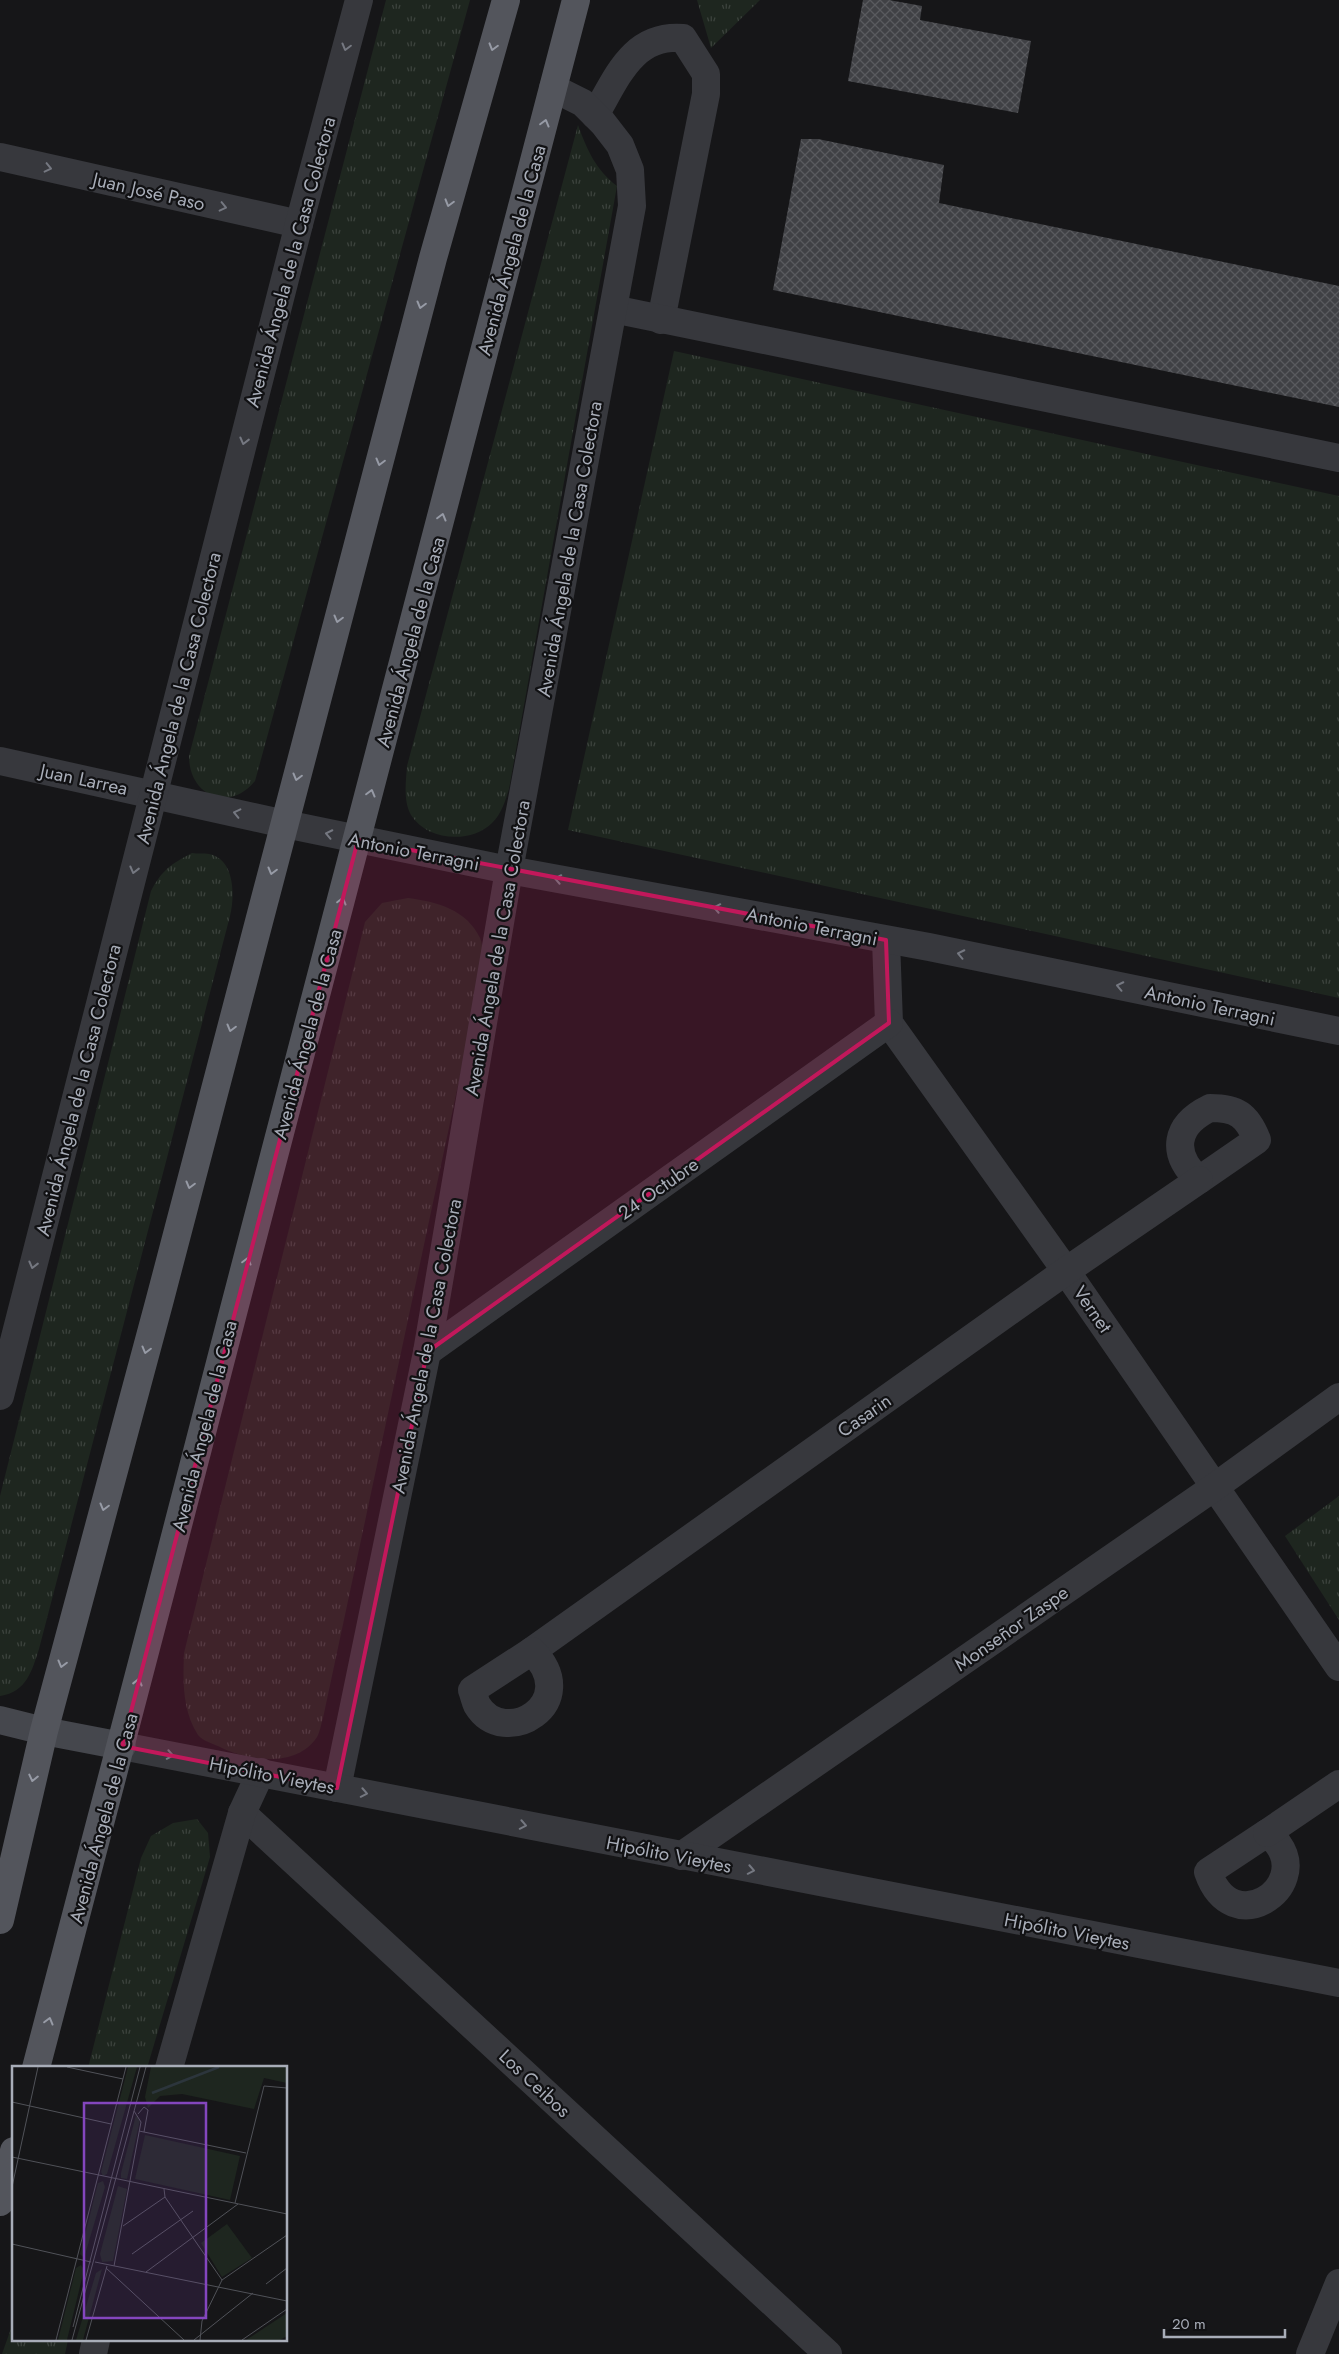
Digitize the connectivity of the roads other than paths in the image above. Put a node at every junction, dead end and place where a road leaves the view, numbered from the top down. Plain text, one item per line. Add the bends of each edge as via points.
1 (359, 0) edge
2 (506, 0) edge
3 (576, 0) edge
4 (553, 88) junction
5 (595, 115) junction
6 (0, 157) edge
7 (299, 224) junction
8 (613, 309) junction
9 (662, 320) junction
10 (1339, 458) edge
11 (0, 761) edge
12 (154, 795) junction
13 (285, 824) junction
14 (358, 840) junction
15 (509, 870) junction
16 (886, 940) junction
17 (889, 1024) junction
18 (1339, 1031) edge
19 (1199, 1180) dead end
20 (1066, 1271) junction
21 (428, 1352) junction
22 (0, 1396) edge
23 (1339, 1397) edge
24 (1216, 1486) junction
25 (532, 1651) dead end
26 (1339, 1667) edge
27 (0, 1720) edge
28 (44, 1731) junction
29 (122, 1746) junction
30 (261, 1772) junction
31 (1339, 1784) edge
32 (337, 1788) junction
33 (242, 1813) junction
34 (1267, 1833) dead end
35 (681, 1856) junction
36 (0, 1920) edge
37 (1339, 1983) edge
38 (37, 2066) edge
39 (170, 2066) edge
40 (12, 2158) edge
41 (0, 2202) edge
42 (1339, 2283) edge
43 (828, 2354) edge
44 (1310, 2354) edge

1 -> 7 street, Avenida Ángela de la Casa Colectora
2 -> 13 main road via 433,258
3 - 4 main road, Avenida Ángela de la Casa
4 - 5 street, Avenida Ángela de la Casa Colectora via 583,103
14 -> 4 main road, Avenida Ángela de la Casa
5 - 8 street, Avenida Ángela de la Casa Colectora via 620,145 630,170 632,206
5 - 9 street via 625,65 641,48 667,37 683,38 706,74 706,94
6 -> 7 street, Juan José Paso
7 -> 12 street, Avenida Ángela de la Casa Colectora
8 - 9 street
8 - 15 street, Avenida Ángela de la Casa Colectora
9 - 10 street
11 - 12 street, Juan Larrea
13 -> 12 street, Juan Larrea
12 -> 22 street, Avenida Ángela de la Casa Colectora
14 -> 13 street, Antonio Terragni
13 -> 28 main road
14 - 15 street, Antonio Terragni
29 -> 14 main road, Avenida Ángela de la Casa
16 -> 15 street, Antonio Terragni
15 - 21 street, Avenida Ángela de la Casa Colectora
16 - 17 street
18 -> 16 street, Antonio Terragni
17 - 20 street, Vernet
17 - 21 street, 24 Octubre
19 - 20 street, Casarin
20 - 24 street, Vernet
20 - 25 street, Casarin
21 - 32 street, Avenida Ángela de la Casa Colectora
23 - 24 street, Monseñor Zaspe
24 - 26 street, Vernet
24 - 35 street, Monseñor Zaspe
27 - 28 main road, Hipólito Vieytes
28 - 29 main road, Hipólito Vieytes
28 -> 36 main road
29 -> 30 street, Hipólito Vieytes
38 -> 29 main road, Avenida Ángela de la Casa
30 - 32 street, Hipólito Vieytes
30 - 33 street
31 - 34 street
32 -> 35 street, Hipólito Vieytes
33 - 39 street
33 - 43 street, Los Ceibos
35 -> 37 street, Hipólito Vieytes
40 - 41 main road
42 - 44 street

